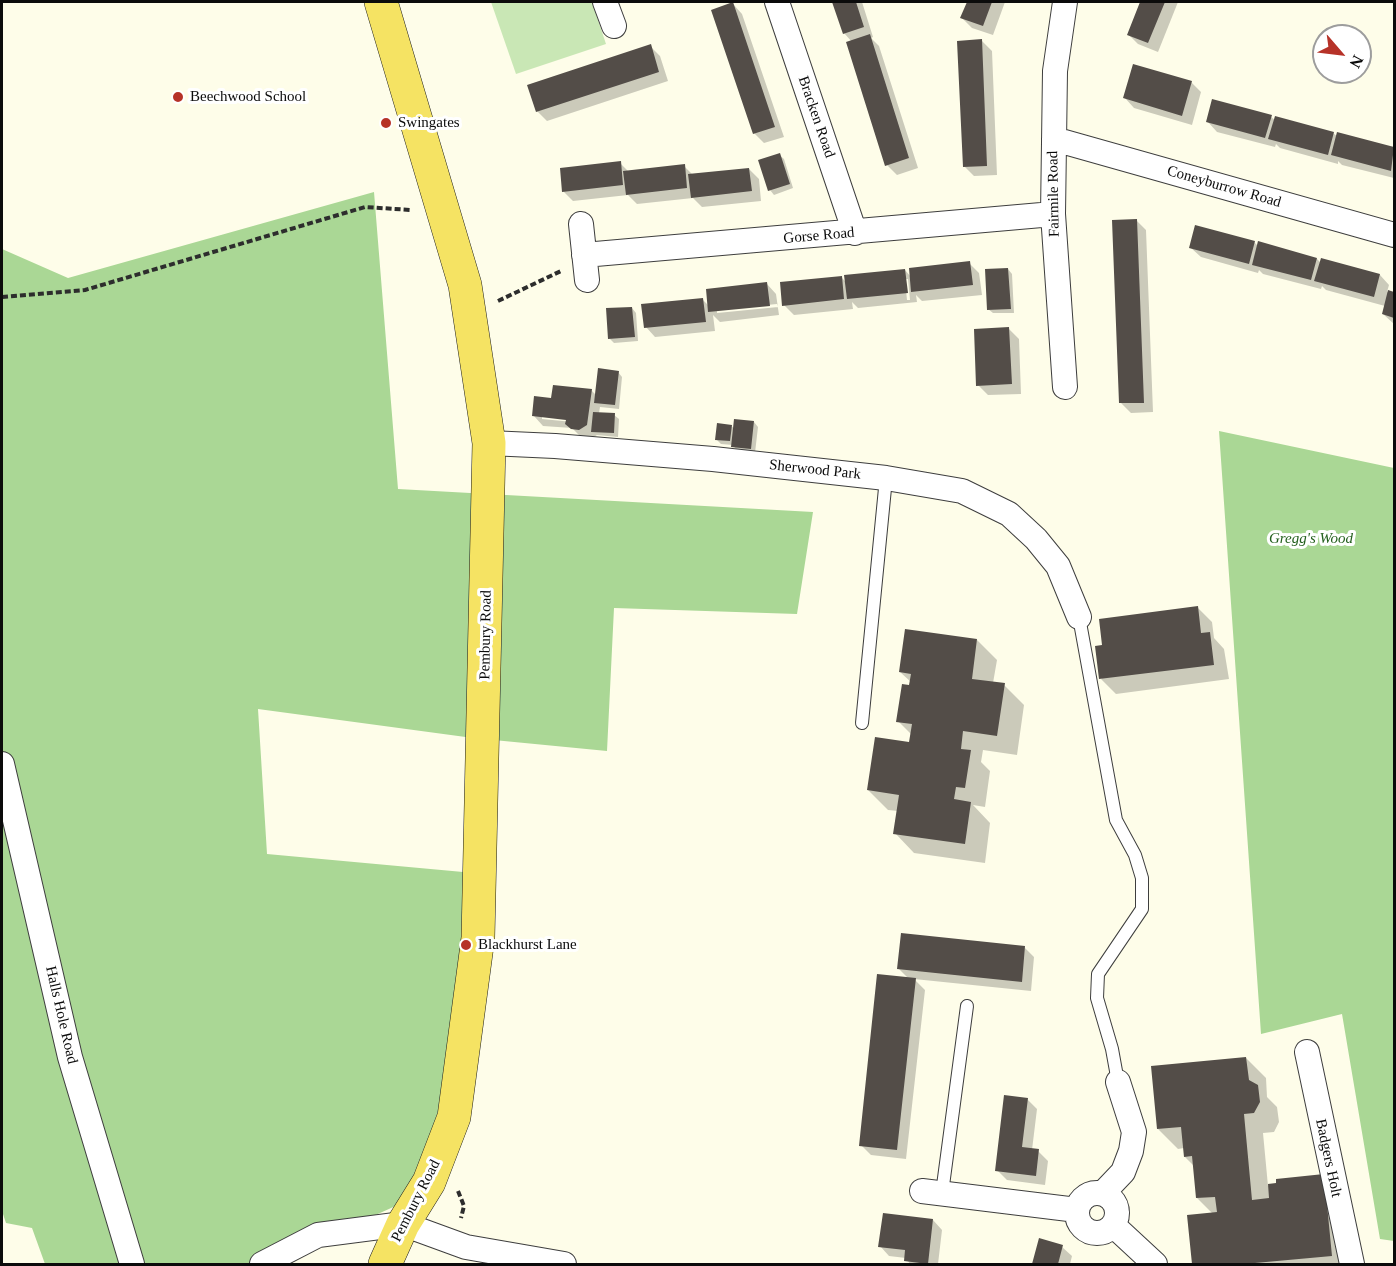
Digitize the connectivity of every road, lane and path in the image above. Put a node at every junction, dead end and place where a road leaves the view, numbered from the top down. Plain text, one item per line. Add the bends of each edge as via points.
1 (381, 2) edge
2 (777, 2) edge
3 (1065, 2) edge
4 (1054, 139) junction
5 (443, 212) junction
6 (1053, 214) junction
7 (581, 224) dead end
8 (855, 233) junction
9 (1395, 234) edge
10 (585, 255) junction
11 (587, 280) dead end
12 (2, 297) edge
13 (491, 304) dead end
14 (1065, 387) dead end
15 (489, 443) junction
16 (886, 478) junction
17 (1079, 617) joint
18 (862, 723) dead end
19 (2, 764) edge
20 (967, 1006) dead end
21 (1307, 1052) dead end
22 (1118, 1082) joint
23 (932, 1192) joint
24 (1103, 1193) junction
25 (1077, 1210) junction
26 (403, 1224) junction
27 (1114, 1226) junction
28 (132, 1264) edge
29 (262, 1264) edge
30 (385, 1264) edge
31 (564, 1264) edge
32 (1155, 1264) edge
33 (1352, 1264) edge

1 - 5 main road, Pembury Road
2 - 8 street, Bracken Road
3 - 4 street, Fairmile Road via 1055,70
4 - 6 street, Fairmile Road
4 - 9 street, Coneyburrow Road
5 - 12 path via 365,207 85,290
5 - 15 main road, Pembury Road via 465,285
6 - 8 street, Gorse Road
6 - 14 street, Fairmile Road
7 - 10 street
8 - 10 street, Gorse Road
10 - 11 street
10 - 13 path via 558,273
15 - 16 street, Sherwood Park
15 - 26 main road, Pembury Road via 478,938 454,1117 429,1182
16 - 17 street, Sherwood Park via 962,491 1010,514 1058,566
16 - 18 lane
17 - 22 lane via 1116,820 1135,855 1142,878 1142,909 1098,974 1097,998
19 - 28 street, Halls Hole Road via 70,1057
20 - 23 lane
21 - 33 street, Badgers Holt
22 - 24 street via 1134,1132 1133,1141 1123,1173
23 - 25 street
24 - 25 street via 1085,1197
24 - 27 street via 1117,1207
25 - 27 street via 1081,1226 1088,1232 1101,1234
26 - 29 street via 318,1235
26 - 30 main road, Pembury Road
26 - 31 street via 466,1247
27 - 32 street

